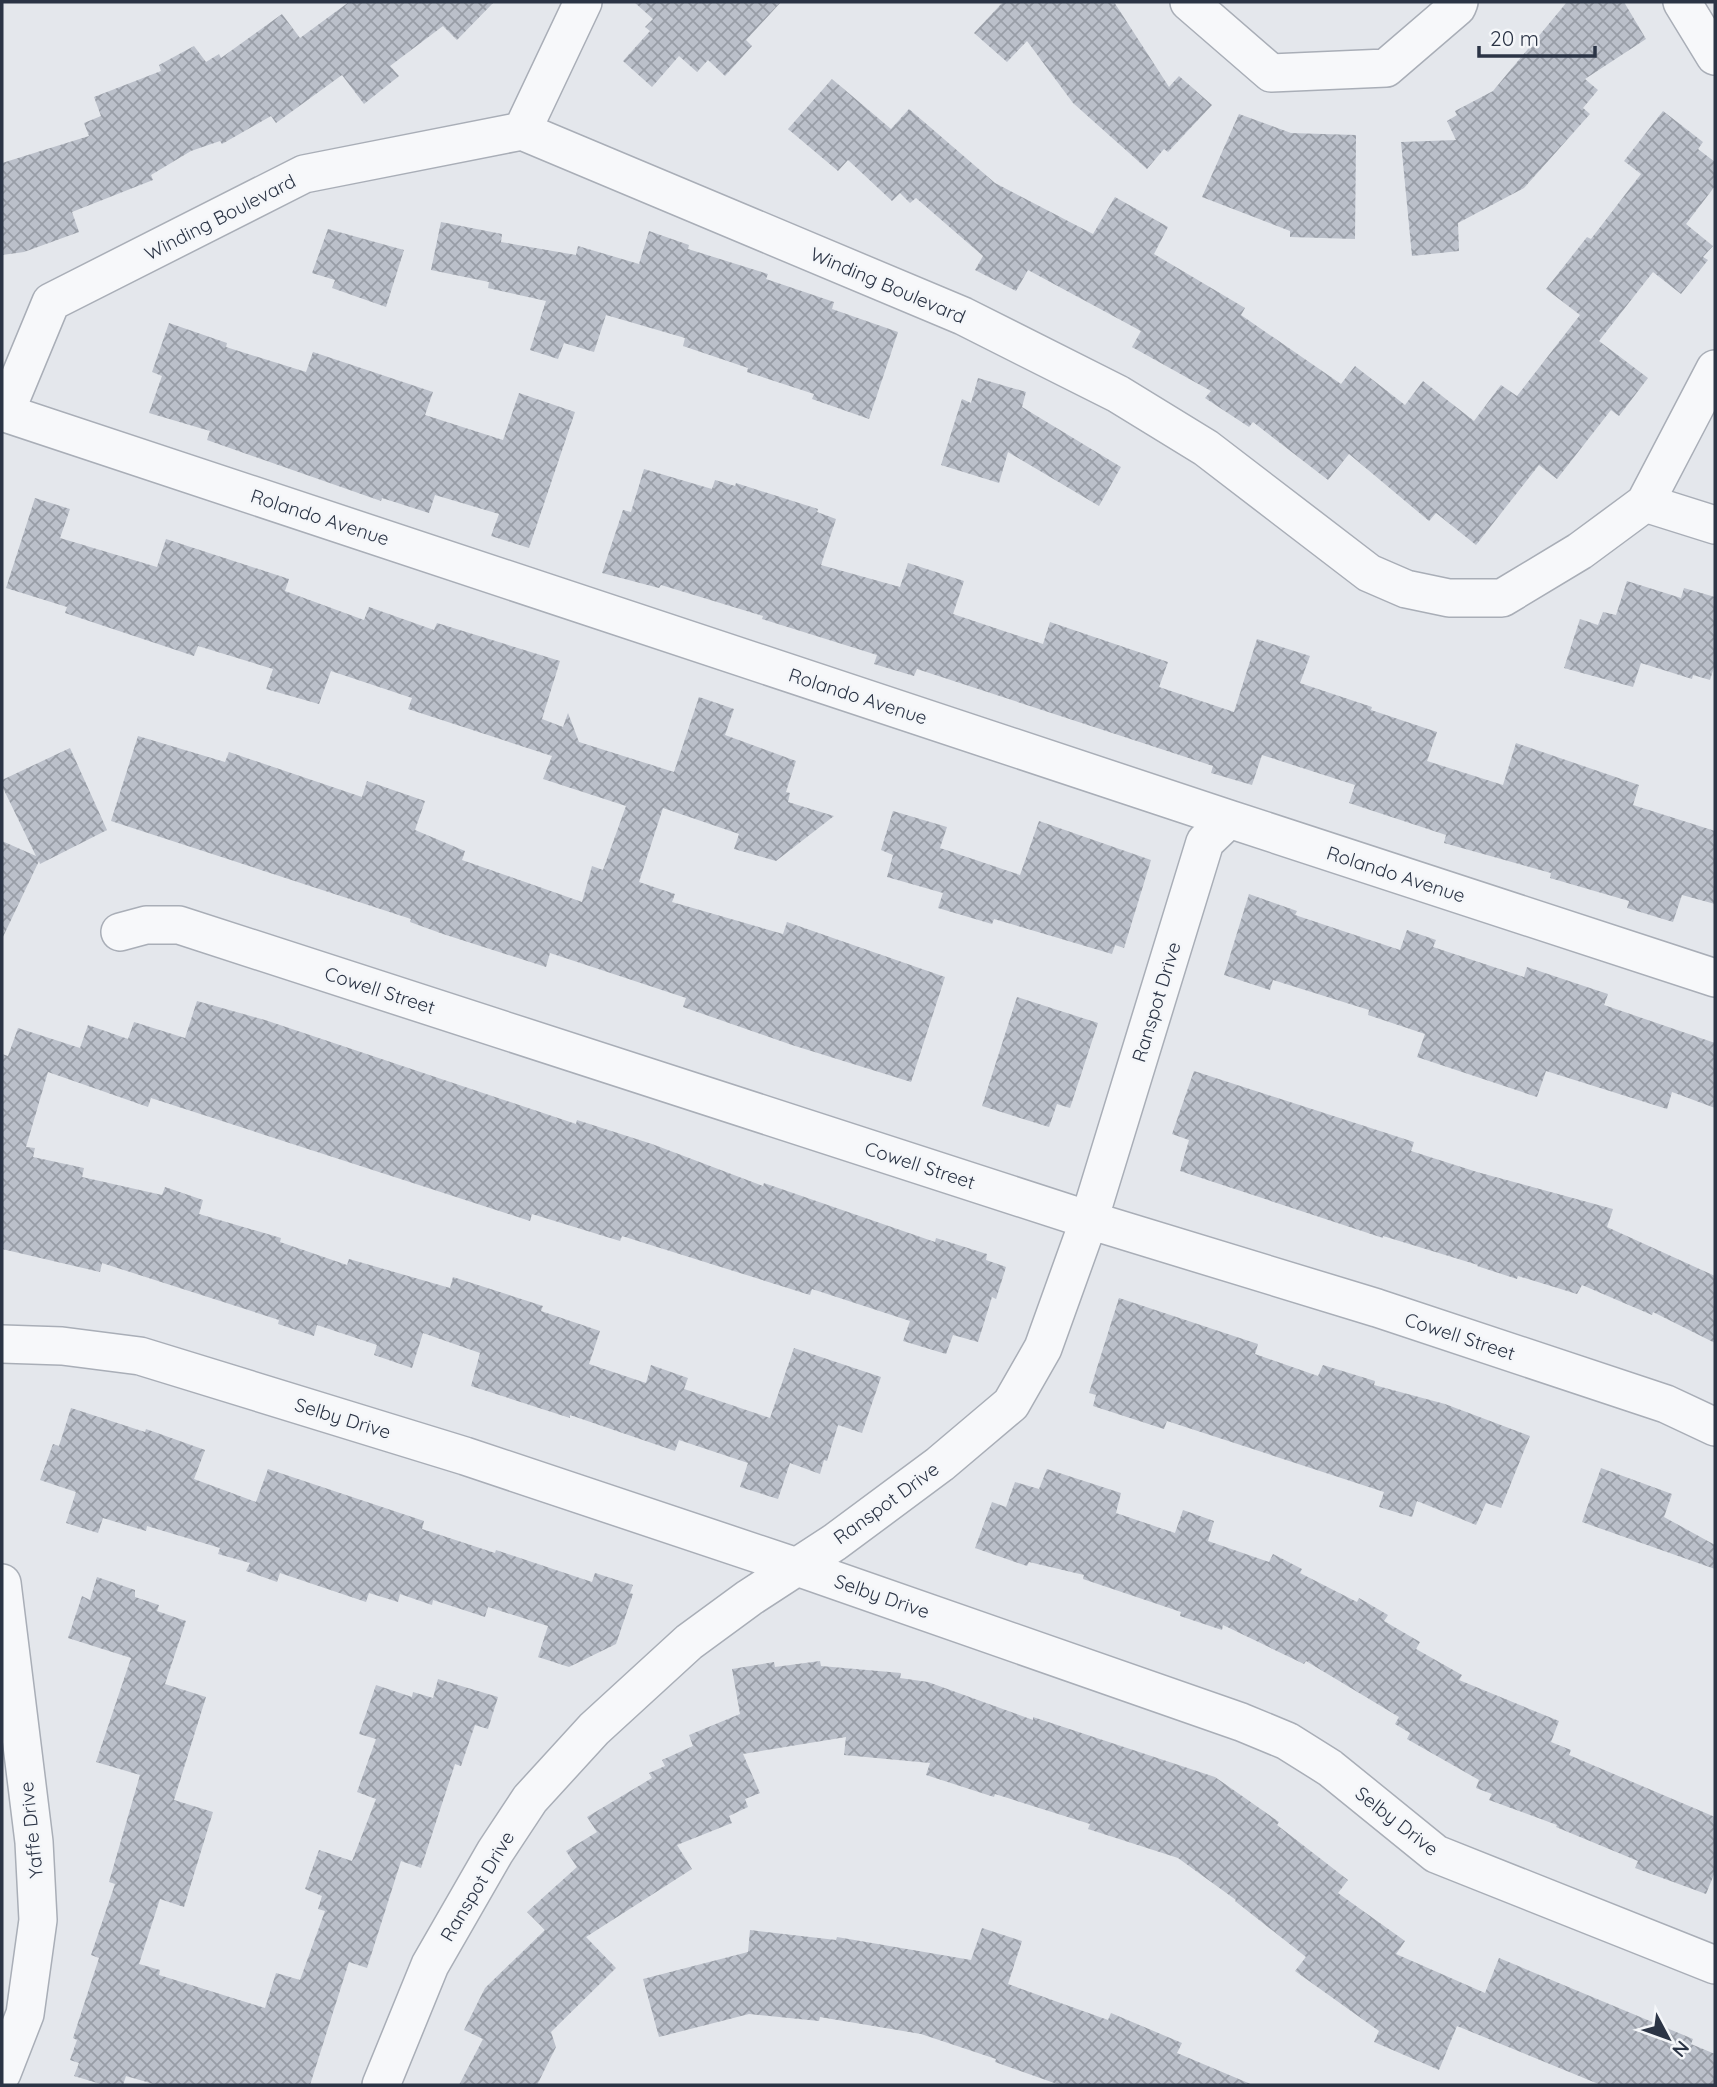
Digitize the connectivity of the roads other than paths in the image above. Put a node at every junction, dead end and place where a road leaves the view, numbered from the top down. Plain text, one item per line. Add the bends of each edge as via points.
1 (583, 2) edge
2 (1189, 2) edge
3 (1459, 2) edge
4 (1682, 2) edge
5 (1715, 56) edge
6 (522, 131) junction
7 (1715, 369) edge
8 (4, 412) edge
9 (1645, 503) junction
10 (1715, 525) edge
11 (1230, 819) junction
12 (120, 932) dead end
13 (1715, 978) edge
14 (1089, 1220) junction
15 (2, 1345) edge
16 (1715, 1427) edge
17 (797, 1567) junction
18 (2, 1583) edge
19 (1715, 1965) edge
20 (2, 2073) edge
21 (381, 2085) edge

1 - 6 street
2 - 3 street via 1271,73 1386,68
4 - 5 street
6 - 8 street, Winding Boulevard via 304,174 51,302
6 - 9 street, Winding Boulevard via 962,316 1118,394 1206,448 1369,573 1406,589 1450,598 1502,598 1580,551
7 - 9 street, Winding Boulevard
8 - 11 street, Rolando Avenue
9 - 10 street
11 - 13 street, Rolando Avenue
11 - 14 street, Ranspot Drive via 1205,842
12 - 14 street, Cowell Street via 146,925 178,925
14 - 16 street, Cowell Street via 1653,1399
14 - 17 street, Ranspot Drive via 1043,1348 1011,1404 940,1464
15 - 17 street, Selby Drive via 62,1346 140,1356 465,1455
17 - 19 street, Selby Drive via 1287,1741 1331,1768 1436,1854
17 - 21 street, Ranspot Drive via 689,1642 594,1729 530,1799 430,1965
18 - 20 street, Yaffe Drive via 34,1842 38,1920 25,2014

